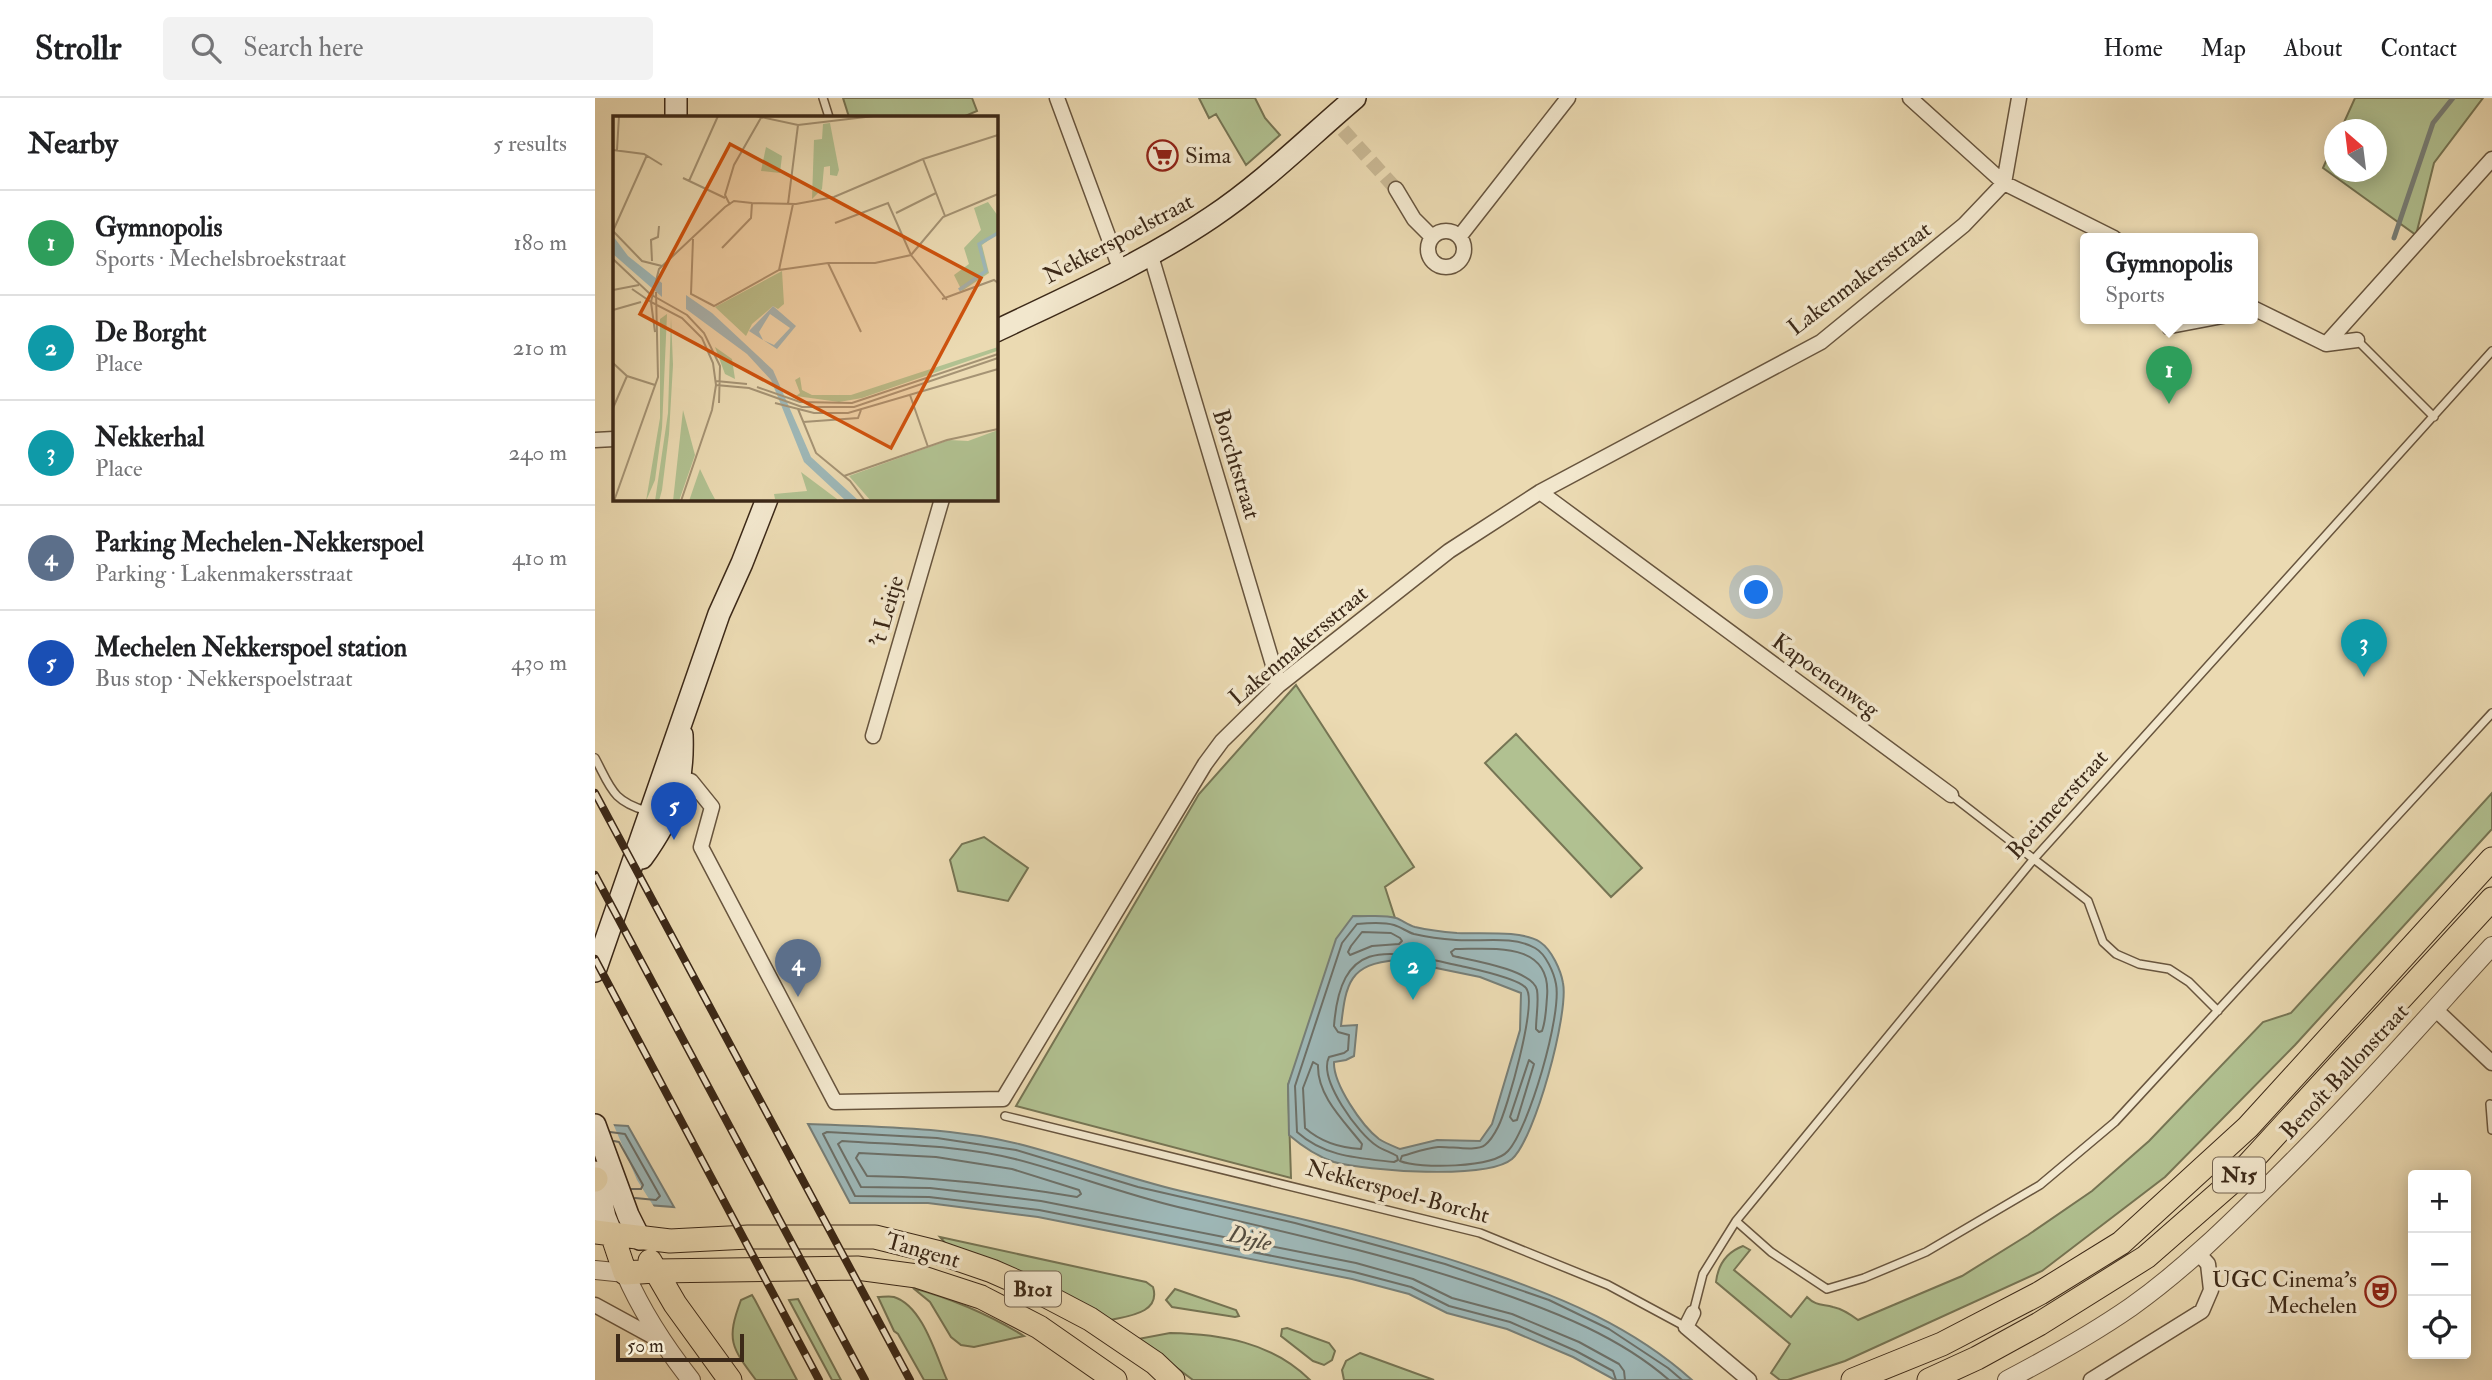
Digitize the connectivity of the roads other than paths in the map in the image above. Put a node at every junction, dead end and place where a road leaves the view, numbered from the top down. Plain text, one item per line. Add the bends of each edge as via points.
1 (676, 98) edge
2 (823, 98) edge
3 (1057, 98) edge
4 (1355, 98) edge
5 (1568, 98) edge
6 (1910, 98) edge
7 (2019, 98) edge
8 (676, 116) edge
9 (829, 116) edge
10 (2492, 159) edge
11 (2004, 183) junction
12 (1396, 189) tunnel mouth
13 (2104, 233) edge
14 (1460, 236) junction
15 (1431, 237) junction
16 (1151, 256) junction
17 (1121, 271) junction
18 (2258, 312) edge
19 (2198, 324) edge
20 (2167, 330) dead end
21 (997, 331) edge
22 (2357, 340) joint
23 (2326, 344) junction
24 (2492, 351) edge
25 (2434, 417) junction
26 (613, 439) edge
27 (595, 440) edge
28 (1539, 492) junction
29 (754, 500) edge
30 (767, 500) edge
31 (941, 500) edge
32 (719, 614) junction
33 (1279, 685) junction
34 (2492, 713) edge
35 (873, 736) dead end
36 (595, 758) edge
37 (672, 774) junction
38 (1951, 795) joint
39 (651, 812) junction
40 (2492, 859) edge
41 (2033, 860) junction
42 (627, 879) junction
43 (2492, 899) edge
44 (2492, 946) edge
45 (595, 971) edge
46 (2435, 1009) junction
47 (2218, 1011) junction
48 (2492, 1063) edge
49 (2490, 1104) dead end
50 (1005, 1116) dead end
51 (595, 1125) edge
52 (2492, 1130) edge
53 (595, 1177) edge
54 (1736, 1221) junction
55 (604, 1227) edge
56 (640, 1239) junction
57 (2198, 1253) junction
58 (595, 1270) edge
59 (655, 1271) junction
60 (625, 1273) junction
61 (595, 1305) edge
62 (1693, 1313) joint
63 (1686, 1327) junction
64 (663, 1341) junction
65 (691, 1380) edge
66 (730, 1380) edge
67 (1115, 1380) edge
68 (1173, 1380) edge
69 (1749, 1380) edge
70 (1853, 1380) edge
71 (1929, 1380) edge
72 (2007, 1380) edge
73 (2091, 1380) edge

1 - 8 main road
2 - 9 lane
3 - 17 street
4 - 16 main road, Nekkerspoelstraat via 1336,125 1213,217
5 - 14 street
6 - 11 street
7 - 11 street
10 - 23 street
11 - 13 street
11 - 28 street, Lakenmakersstraat via 1964,225 1821,342
12 - 15 street via 1413,219
14 - 15 street via 1448,230
14 - 15 street via 1465,247 1462,258 1446,267 1434,263 1428,254
16 - 17 main road, Nekkerspoelstraat
16 - 33 street, Borchtstraat
17 - 21 main road, Nekkerspoelstraat
18 - 23 street
19 - 20 lane
22 - 23 street
22 - 25 lane
24 - 25 lane, Boeimeerstraat
25 - 41 lane, Boeimeerstraat
26 - 27 street
28 - 33 street, Lakenmakersstraat via 1449,551
28 - 38 street, Kapoenenweg
29 - 32 main road
30 - 32 main road
31 - 35 street, 't Leitje
32 - 37 main road via 682,723
33 - 37 street, Lakenmakersstraat via 1222,741 1199,772 1003,1099 835,1102 701,847 712,807 691,781
34 - 47 lane
36 - 39 lane via 619,800
37 - 39 main road
37 - 42 main road via 669,816
38 - 41 lane
39 - 42 main road
40 - 70 main road, N15 via 2248,1127 2121,1243 2040,1293 1942,1344
41 - 47 lane via 2088,901 2103,942 2116,954 2169,969
41 - 54 lane, Boeimeerstraat
42 - 45 main road
43 - 71 main road, N15 via 2234,1181 2146,1257 2039,1324
44 - 46 street, Benoît Ballonstraat
46 - 48 street
46 - 57 street, Benoît Ballonstraat via 2319,1136
47 - 54 lane via 2115,1122 2040,1185 1926,1252 1827,1289
49 - 52 lane
50 - 63 lane, Nekkerspoel-Borcht via 1479,1234 1608,1285
51 - 56 main road
53 - 55 main road
54 - 62 lane, Boeimeerstraat via 1703,1274
55 - 56 main road, Tangent
55 - 60 main road
56 - 59 main road
56 - 68 main road, Tangent / B101 via 875,1237 940,1253 1033,1289 1090,1319
57 - 72 street, Benoît Ballonstraat via 2131,1307
57 - 73 street via 2208,1264 2211,1290 2202,1311
58 - 60 street
59 - 60 main road, Tangent
59 - 66 main road
59 - 67 main road, Tangent / B101 via 857,1268 917,1276 981,1297 1039,1326
60 - 64 street
61 - 64 street
62 - 63 street
63 - 69 street, Nekkerspoel-Borcht
64 - 65 street

